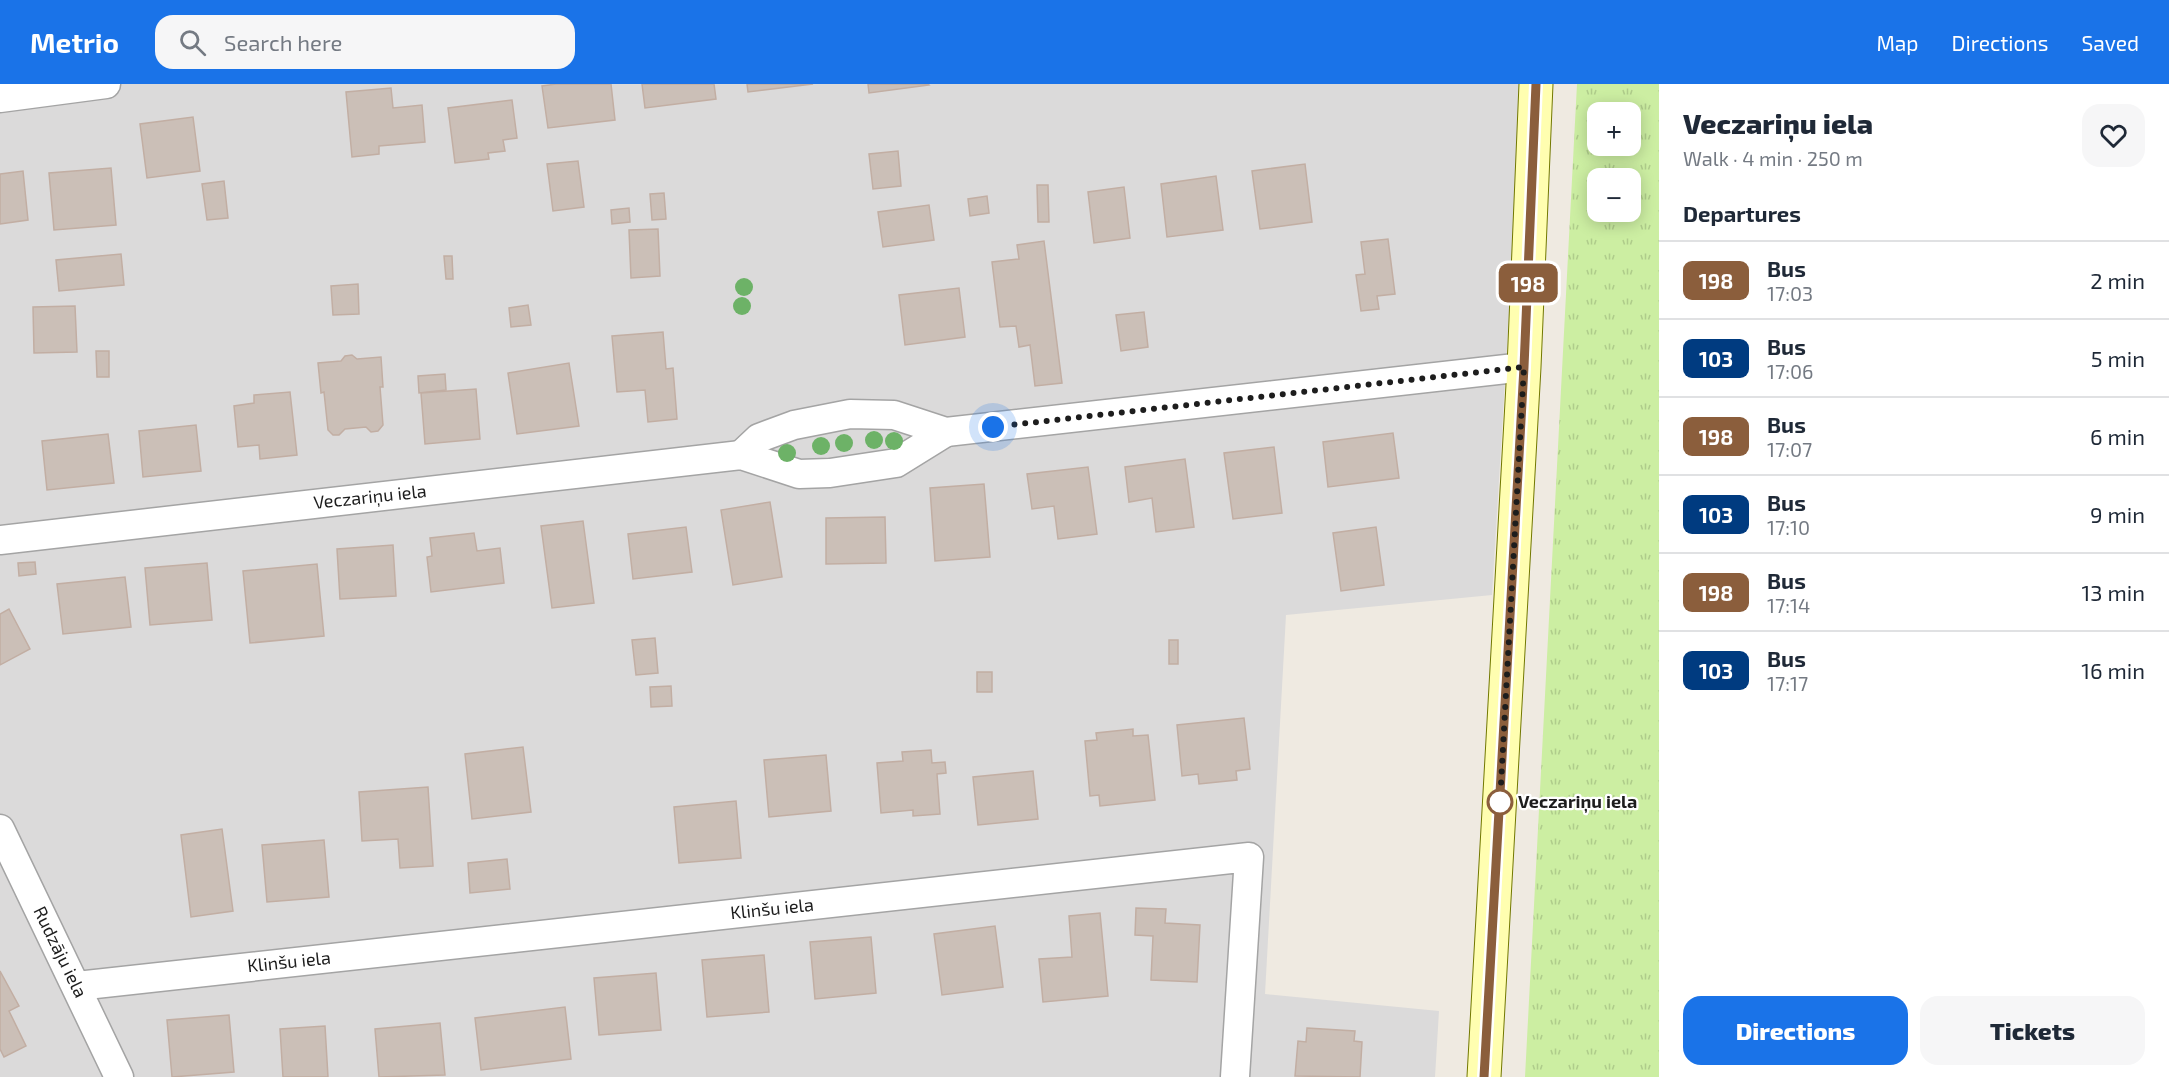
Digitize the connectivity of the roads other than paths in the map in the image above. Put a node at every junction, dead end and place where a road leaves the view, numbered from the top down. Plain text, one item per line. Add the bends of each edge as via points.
1 (106, 84) edge
2 (1536, 84) edge
3 (0, 98) edge
4 (1524, 367) junction
5 (946, 432) junction
6 (741, 455) junction
7 (0, 540) edge
8 (0, 828) edge
9 (77, 986) junction
10 (119, 1077) edge
11 (1235, 1077) edge
12 (1484, 1077) edge

1 - 3 street
2 - 4 main road
4 - 5 street, Veczariņu iela
4 - 12 main road
5 - 6 street, Veczariņu iela via 896,463 830,474 799,474
5 - 6 street, Veczariņu iela via 894,415 850,414 794,425 759,438
6 - 7 street, Veczariņu iela
8 - 9 street, Rudzāju iela
9 - 10 street, Rudzāju iela
9 - 11 street, Klinšu iela via 1249,856

